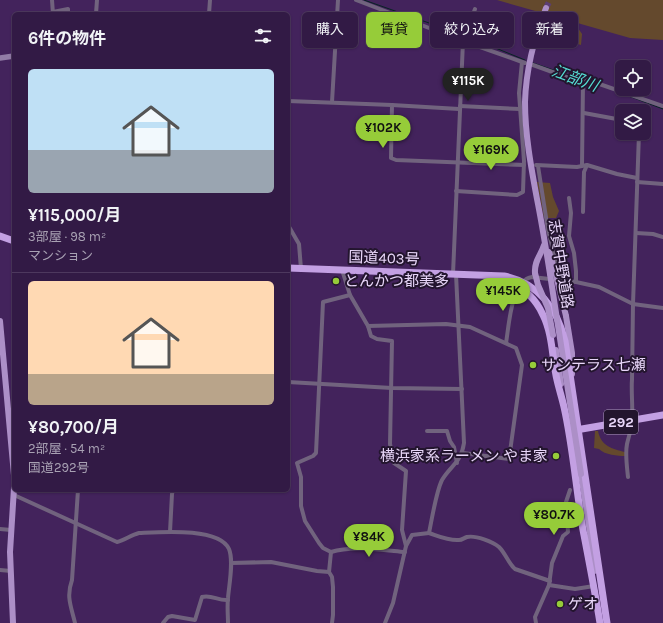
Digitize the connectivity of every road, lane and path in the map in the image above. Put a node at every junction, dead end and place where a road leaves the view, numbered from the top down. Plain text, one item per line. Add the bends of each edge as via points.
1 (52, 0) edge
2 (97, 0) edge
3 (210, 0) edge
4 (338, 0) edge
5 (356, 0) edge
6 (546, 8) tunnel mouth
7 (475, 9) dead end
8 (53, 12) edge
9 (57, 12) edge
10 (68, 12) edge
11 (96, 12) edge
12 (209, 12) edge
13 (474, 12) edge
14 (430, 28) edge
15 (463, 48) edge
16 (483, 48) edge
17 (12, 56) edge
18 (0, 58) edge
19 (533, 65) dead end
20 (583, 83) junction
21 (290, 101) edge
22 (332, 102) junction
23 (392, 105) junction
24 (663, 106) edge
25 (459, 107) junction
26 (520, 109) junction
27 (584, 113) junction
28 (615, 119) edge
29 (639, 140) edge
30 (458, 162) junction
31 (524, 165) junction
32 (585, 165) junction
33 (637, 180) junction
34 (663, 184) edge
35 (456, 191) junction
36 (569, 198) dead end
37 (582, 212) dead end
38 (290, 228) edge
39 (542, 229) junction
40 (636, 233) junction
41 (0, 236) edge
42 (663, 237) edge
43 (12, 240) edge
44 (545, 244) junction
45 (290, 268) edge
46 (301, 269) junction
47 (342, 270) junction
48 (455, 274) junction
49 (553, 275) junction
50 (561, 281) junction
51 (576, 282) junction
52 (521, 285) junction
53 (350, 295) junction
54 (633, 304) junction
55 (551, 307) junction
56 (663, 308) edge
57 (543, 314) junction
58 (0, 321) edge
59 (368, 326) junction
60 (459, 326) junction
61 (506, 343) junction
62 (571, 378) junction
63 (290, 382) edge
64 (319, 384) junction
65 (392, 388) junction
66 (462, 389) junction
67 (564, 407) junction
68 (663, 415) edge
69 (11, 420) edge
70 (632, 420) junction
71 (579, 429) junction
72 (427, 431) dead end
73 (568, 431) junction
74 (12, 438) edge
75 (463, 453) junction
76 (457, 463) junction
77 (628, 477) dead end
78 (570, 490) dead end
79 (14, 492) edge
80 (78, 492) edge
81 (172, 492) edge
82 (77, 524) junction
83 (0, 529) edge
84 (11, 530) junction
85 (170, 532) junction
86 (429, 533) junction
87 (406, 546) junction
88 (331, 552) junction
89 (405, 552) junction
90 (231, 564) junction
91 (0, 570) edge
92 (11, 571) junction
93 (329, 572) junction
94 (549, 583) junction
95 (598, 586) junction
96 (228, 600) junction
97 (13, 623) edge
98 (75, 623) edge
99 (163, 623) edge
100 (228, 623) edge
101 (332, 623) edge
102 (385, 623) edge
103 (536, 623) edge
104 (600, 623) edge
105 (607, 623) edge

1 - 8 street
2 - 11 street
3 - 12 street
4 - 22 street
5 - 14 street
6 - 39 main road, 志賀中野道路 via 531,53 525,102 529,150
7 - 13 street
9 - 10 street via 68,9
15 - 25 street
16 - 26 street via 524,62 520,78
17 - 18 street
19 - 20 street
20 - 24 street via 585,78
20 - 27 street
21 - 22 street
22 - 23 street
23 - 25 street
23 - 30 street via 391,158
25 - 26 street
25 - 30 street
26 - 31 street
27 - 28 street
27 - 32 street
29 - 33 street
30 - 31 street
30 - 35 street
31 - 35 street via 523,192 517,195
32 - 33 street
32 - 37 street
32 - 50 street via 537,166 548,230
33 - 34 street
33 - 40 street
35 - 48 street
36 - 51 street via 569,236 574,253
38 - 46 street via 299,244
39 - 44 main road, 志賀中野道路
39 - 49 main road
40 - 42 street
40 - 54 street
41 - 43 highway
44 - 49 main road, 志賀中野道路
44 - 67 main road, bridge via 536,263 535,273 548,308
45 - 46 highway, 国道403号
46 - 47 highway, 国道403号
47 - 48 highway, 国道403号
47 - 53 street
48 - 52 highway, 国道403号 via 504,276
48 - 60 street
49 - 62 main road, bridge via 566,316 573,363
49 - 95 main road, 志賀中野道路, bridge
50 - 51 street
50 - 52 street via 530,278
51 - 54 street via 599,287
52 - 55 highway, 国道403号 via 538,294
52 - 57 highway, 国道403号
52 - 61 street via 513,300
53 - 59 street
53 - 64 street via 323,302
54 - 56 street
54 - 70 street
55 - 57 highway
55 - 62 highway, 国道403号 via 563,330
57 - 67 highway, 国道403号
58 - 69 main road
59 - 60 street
59 - 65 street via 371,336 392,341
60 - 61 street via 470,327
60 - 66 street
61 - 75 street via 516,348 522,365 509,459
62 - 71 highway, 国道403号
63 - 64 street
64 - 65 street
64 - 88 street via 316,453 297,463 301,477 305,521 323,548
65 - 66 street
65 - 87 street via 390,444 394,463 406,471 402,530
66 - 75 street
67 - 73 highway, 国道403号
68 - 70 highway, 292
69 - 74 main road
70 - 71 highway, 292
70 - 77 street via 627,446
71 - 73 highway, 292
71 - 95 highway, 国道403号 via 594,526
72 - 76 street via 447,431
73 - 95 highway, 国道403号 via 584,532
75 - 76 street
76 - 86 street via 442,481
78 - 94 street via 566,502 568,532 563,536 552,563
79 - 82 street
79 - 84 main road
80 - 82 street
81 - 85 street
82 - 85 street via 117,542 139,533
82 - 98 street via 72,580 68,590
83 - 84 street
84 - 92 main road
85 - 90 street via 190,532 224,542 230,550
86 - 87 street via 412,535
86 - 94 street via 459,540 468,537 490,542 498,546 515,570
87 - 89 street
88 - 89 street via 354,548
88 - 93 street
89 - 102 street
90 - 93 street via 271,562
90 - 96 street
91 - 92 street
92 - 97 main road
93 - 101 street via 332,578
94 - 95 street via 575,589
94 - 103 street via 535,616
95 - 104 highway
95 - 105 highway
96 - 99 street via 208,595 202,597 195,620 172,616
96 - 100 street

